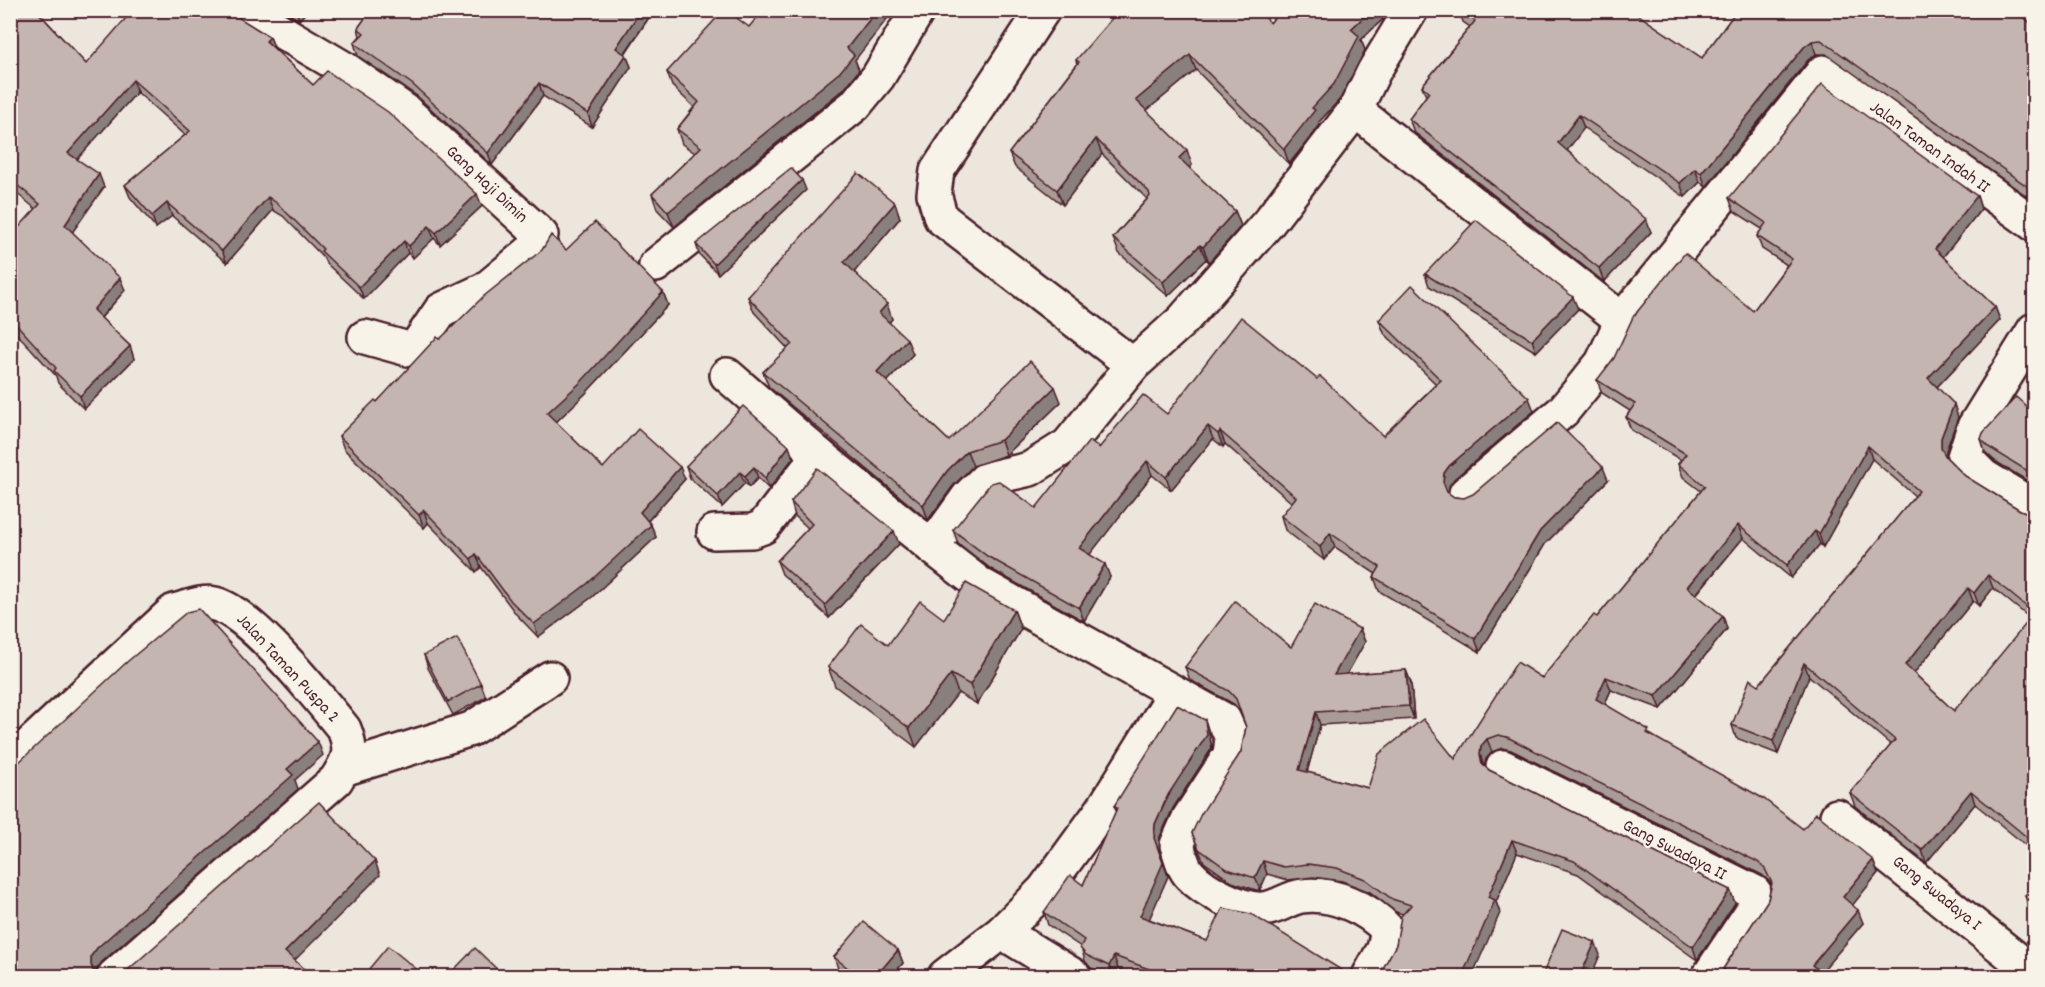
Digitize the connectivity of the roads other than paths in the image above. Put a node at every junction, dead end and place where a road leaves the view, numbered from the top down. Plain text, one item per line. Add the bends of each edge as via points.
1 (245, 10) edge
2 (918, 10) edge
3 (1043, 10) edge
4 (1411, 10) edge
5 (1355, 110) junction
6 (2034, 224) edge
7 (656, 265) dead end
8 (1622, 320) junction
9 (2034, 330) edge
10 (365, 338) dead end
11 (1133, 365) junction
12 (727, 375) dead end
13 (819, 456) junction
14 (1466, 494) edge
15 (2034, 507) edge
16 (714, 532) dead end
17 (932, 547) junction
18 (550, 678) dead end
19 (1175, 693) junction
20 (10, 763) edge
21 (1503, 767) dead end
22 (343, 769) junction
23 (1837, 816) dead end
24 (1002, 932) junction
25 (2034, 973) edge
26 (114, 976) edge
27 (945, 976) edge
28 (1074, 976) edge
29 (1369, 976) edge
30 (1709, 976) edge

1 - 10 street, Gang Haji Dimin via 345,69 404,110 541,235 535,248 486,289 441,310 416,347 408,349
2 - 7 street via 878,77 855,105
3 - 11 street via 937,171 934,194 941,218
4 - 5 street
5 - 8 street
5 - 11 street via 1261,231 1183,320
6 - 8 street, Jalan Taman Indah II via 1823,72
8 - 14 street via 1602,363 1563,411
9 - 15 street via 1974,427 1964,457 1983,476
11 - 17 street via 1068,446 1030,469 986,479
12 - 13 street
13 - 16 street via 763,527
13 - 17 street
17 - 19 street via 981,585
18 - 22 street via 471,729
19 - 24 street via 1103,809 1044,890
19 - 29 street via 1224,720 1232,738 1230,755 1189,818 1177,845 1188,874 1222,899 1260,909 1301,896 1342,900 1374,915 1388,930 1384,949
20 - 22 street, Jalan Taman Puspa 2 via 174,611 213,603 231,610 264,640 344,729 350,744
21 - 30 street, Gang Swadaya II via 1754,892 1758,898 1755,907
22 - 26 street via 336,780
23 - 25 street, Gang Swadaya I
24 - 27 street
24 - 28 street

